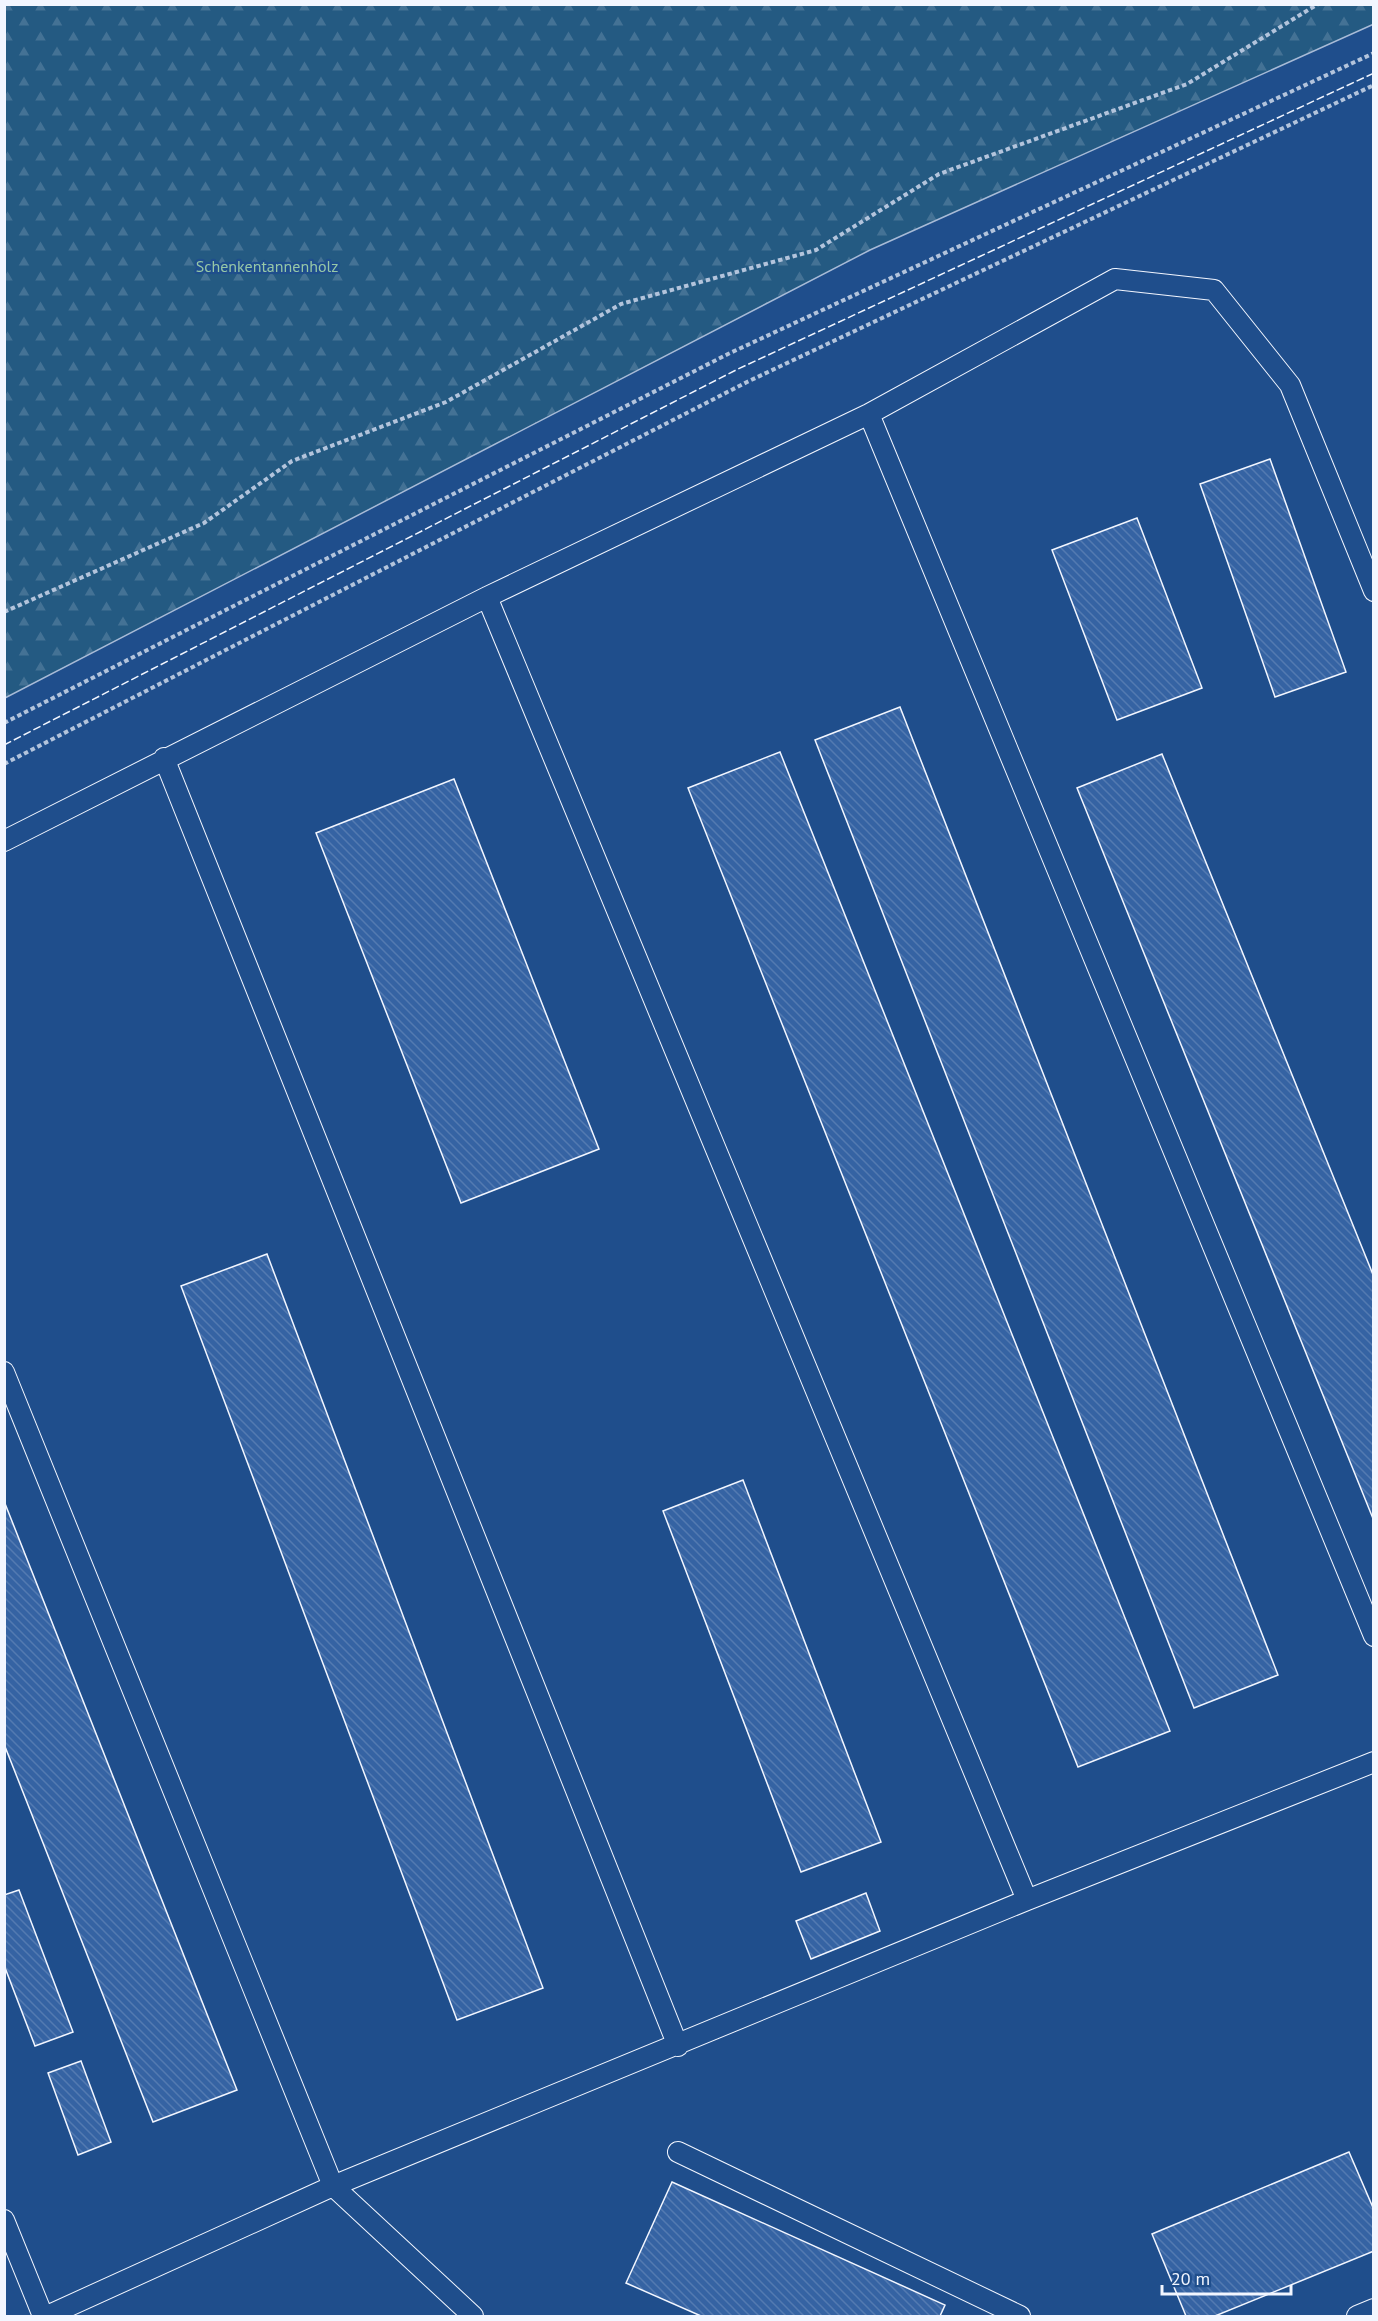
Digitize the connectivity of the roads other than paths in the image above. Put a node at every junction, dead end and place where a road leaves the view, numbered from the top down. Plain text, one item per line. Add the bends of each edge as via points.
1 (869, 414) junction
2 (1374, 591) edge
3 (487, 597) junction
4 (164, 758) junction
5 (4, 841) edge
6 (4, 1372) edge
7 (1374, 1636) edge
8 (1374, 1762) edge
9 (1027, 1900) junction
10 (678, 2046) junction
11 (678, 2152) dead end
12 (333, 2186) junction
13 (4, 2220) edge
14 (1374, 2309) edge
15 (45, 2316) edge
16 (473, 2316) edge
17 (1020, 2316) edge
18 (1357, 2316) edge

1 - 2 lane via 1115,279 1214,290 1290,385
1 - 3 lane
1 - 7 lane
3 - 4 lane
3 - 9 lane
4 - 5 lane
4 - 10 lane
6 - 12 lane
8 - 9 lane
9 - 10 lane
10 - 12 lane
11 - 17 lane
12 - 15 lane
12 - 16 lane
13 - 15 lane
14 - 18 lane

